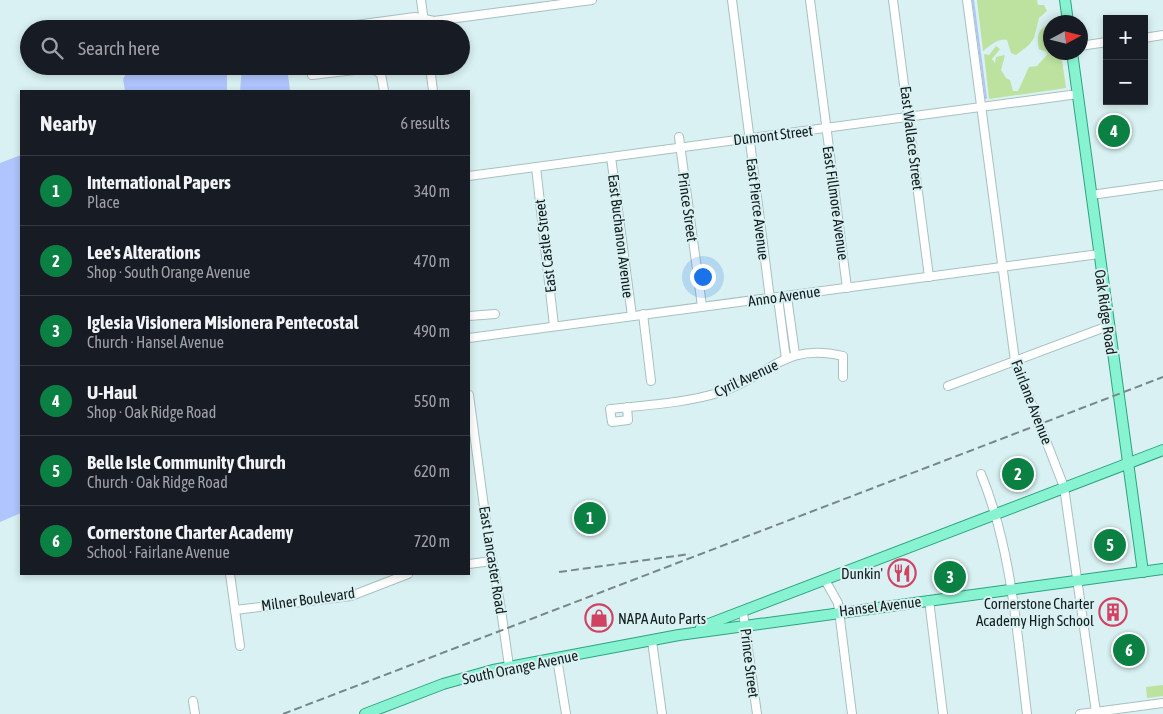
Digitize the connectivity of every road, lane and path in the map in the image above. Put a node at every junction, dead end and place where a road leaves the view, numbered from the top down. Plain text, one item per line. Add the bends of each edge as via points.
1 (421, 0) edge
2 (520, 0) edge
3 (592, 0) edge
4 (732, 0) edge
5 (810, 0) edge
6 (893, 0) edge
7 (967, 0) edge
8 (1066, 0) edge
9 (522, 10) junction
10 (1067, 15) edge
11 (424, 19) junction
12 (393, 20) edge
13 (429, 20) edge
14 (442, 20) edge
15 (1163, 35) edge
16 (1148, 37) edge
17 (1103, 43) edge
18 (1088, 45) edge
19 (1073, 60) edge
20 (381, 75) edge
21 (431, 75) edge
22 (384, 90) edge
23 (434, 90) edge
24 (1078, 94) junction
25 (980, 107) junction
26 (909, 118) junction
27 (826, 129) junction
28 (679, 137) dead end
29 (749, 138) junction
30 (680, 148) junction
31 (611, 157) junction
32 (536, 166) junction
33 (470, 176) edge
34 (1163, 185) edge
35 (1091, 195) junction
36 (1099, 254) junction
37 (1001, 267) junction
38 (929, 277) junction
39 (847, 288) junction
40 (787, 297) junction
41 (774, 298) junction
42 (702, 306) junction
43 (788, 307) junction
44 (780, 310) junction
45 (495, 314) dead end
46 (643, 314) junction
47 (470, 316) edge
48 (632, 316) junction
49 (554, 326) junction
50 (1108, 326) junction
51 (470, 338) edge
52 (795, 354) junction
53 (786, 359) junction
54 (1015, 361) junction
55 (844, 377) dead end
56 (651, 381) dead end
57 (948, 386) dead end
58 (626, 407) dead end
59 (470, 413) edge
60 (1163, 450) edge
61 (472, 452) edge
62 (1129, 463) junction
63 (982, 474) dead end
64 (1064, 487) junction
65 (996, 513) junction
66 (492, 561) junction
67 (470, 564) edge
68 (1163, 569) edge
69 (1144, 572) junction
70 (230, 575) edge
71 (405, 575) edge
72 (825, 580) junction
73 (1078, 580) junction
74 (1010, 589) junction
75 (929, 600) junction
76 (235, 610) junction
77 (839, 611) junction
78 (744, 612) junction
79 (745, 625) junction
80 (679, 635) junction
81 (652, 641) junction
82 (240, 646) dead end
83 (557, 658) junction
84 (509, 666) junction
85 (193, 701) dead end
86 (1163, 703) edge
87 (1096, 712) junction
88 (195, 714) edge
89 (365, 714) edge
90 (566, 714) edge
91 (662, 714) edge
92 (757, 714) edge
93 (852, 714) edge
94 (943, 714) edge
95 (1027, 714) edge
96 (1080, 714) edge

1 - 11 street
2 - 9 street
3 - 9 street
4 - 29 street, East Pierce Avenue
5 - 27 street, East Fillmore Avenue
6 - 26 street, East Wallace Street
7 - 25 street, Fairlane Avenue
8 - 10 main road
9 - 14 street
11 - 12 street
11 - 13 street
15 - 16 street
17 - 18 street
19 - 24 main road, Oak Ridge Road
20 - 22 street
21 - 23 street
24 - 25 street, Dumont Street
24 - 35 main road, Oak Ridge Road
25 - 26 street, Dumont Street
25 - 37 street, Fairlane Avenue
26 - 27 street, Dumont Street
26 - 38 street, East Wallace Street
27 - 29 street, Dumont Street
27 - 39 street, East Fillmore Avenue
28 - 30 street, Prince Street
29 - 30 street, Dumont Street
29 - 41 street, East Pierce Avenue
30 - 31 street, Dumont Street
30 - 42 street, Prince Street
31 - 32 street, Dumont Street
31 - 48 street, East Buchanon Avenue
32 - 33 street, Dumont Street
32 - 49 street, East Castle Street
34 - 35 street
35 - 36 main road, Oak Ridge Road
36 - 37 street, Anno Avenue
36 - 50 main road, Oak Ridge Road
37 - 38 street, Anno Avenue
37 - 54 street, Fairlane Avenue
38 - 39 street, Anno Avenue
39 - 40 street, Anno Avenue
40 - 41 street, Anno Avenue
40 - 43 street
41 - 42 street, Anno Avenue
41 - 44 street, East Pierce Avenue
42 - 46 street, Anno Avenue
43 - 44 street
43 - 52 street
44 - 53 street, East Pierce Avenue
45 - 47 street
46 - 48 street, Anno Avenue
46 - 56 street
48 - 49 street, Anno Avenue
49 - 51 street, Anno Avenue
50 - 54 street
50 - 62 main road, Oak Ridge Road
52 - 53 street, Cyril Avenue
52 - 55 street, Cyril Avenue via 822,351 843,356
53 - 58 street, Cyril Avenue via 724,391 698,398
54 - 57 street
54 - 64 street, Fairlane Avenue
59 - 61 street, East Lancaster Road
60 - 62 main road, South Orange Avenue
61 - 66 street, East Lancaster Road
62 - 64 main road, South Orange Avenue
62 - 69 main road, Oak Ridge Road
63 - 65 street
64 - 65 main road, South Orange Avenue
64 - 73 street, Fairlane Avenue
65 - 72 main road, South Orange Avenue
65 - 74 street
66 - 67 street
66 - 84 street, East Lancaster Road
68 - 69 main road, Hansel Avenue
69 - 73 main road, Hansel Avenue
70 - 76 street
71 - 76 street, Milner Boulevard via 352,596
72 - 77 street
72 - 78 main road, South Orange Avenue
73 - 74 main road, Hansel Avenue
73 - 87 street, Fairlane Avenue
74 - 75 main road, Hansel Avenue
74 - 95 street
75 - 77 main road, Hansel Avenue
75 - 94 street
76 - 82 street
77 - 79 main road, Hansel Avenue
77 - 93 street
78 - 79 street, Prince Street
78 - 80 main road, South Orange Avenue
79 - 80 main road, South Orange Avenue
79 - 92 street, Prince Street
80 - 81 main road, South Orange Avenue
81 - 83 main road, South Orange Avenue
81 - 91 street
83 - 84 main road, South Orange Avenue
83 - 90 street
84 - 89 main road, South Orange Avenue via 443,684
85 - 88 street
86 - 87 street
87 - 96 street

